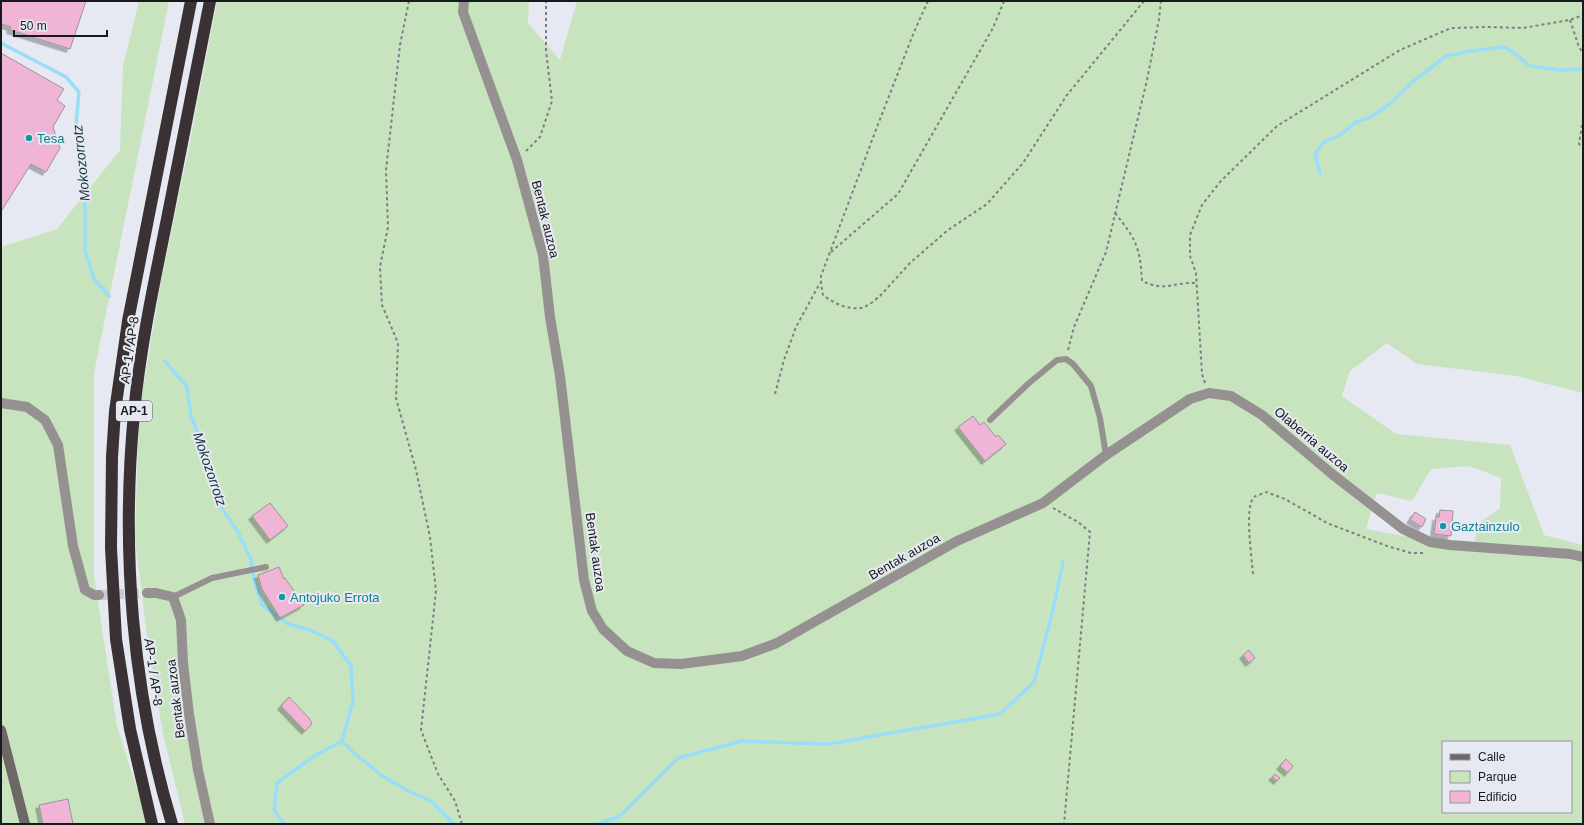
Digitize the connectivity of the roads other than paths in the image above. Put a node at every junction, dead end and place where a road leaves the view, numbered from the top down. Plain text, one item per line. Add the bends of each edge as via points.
1 (191, 1) edge
2 (210, 1) edge
3 (464, 1) edge
4 (1, 403) edge
5 (990, 420) dead end
6 (1106, 455) junction
7 (1043, 503) joint
8 (1583, 557) edge
9 (266, 567) dead end
10 (146, 594) tunnel mouth
11 (99, 595) tunnel mouth
12 (173, 597) junction
13 (1, 730) edge
14 (25, 824) edge
15 (152, 824) edge
16 (172, 824) edge
17 (210, 824) edge

1 - 15 highway, AP-1 / AP-8 / AP-1 via 128,321 112,457 110,548 116,639 130,729
2 - 16 highway, AP-1 / AP-8 / AP-1 via 146,324 134,413 131,458 130,548 135,637 148,726
3 - 7 street, Bentak auzoa via 464,12 517,160 543,255 584,580 592,611 603,629 627,651 654,663 681,664 742,656 777,643 957,541
4 - 11 street via 27,407 45,420 58,446 73,546 84,590
5 - 6 lane via 1057,360 1066,359 1091,386
6 - 7 street, Olaberria auzoa
6 - 8 street, Olaberria auzoa via 1190,399 1209,393 1231,396 1262,415 1403,529 1430,542
9 - 12 lane via 212,578
10 - 12 street via 156,593
12 - 17 street, Bentak auzoa via 181,620 189,714
13 - 14 main road

